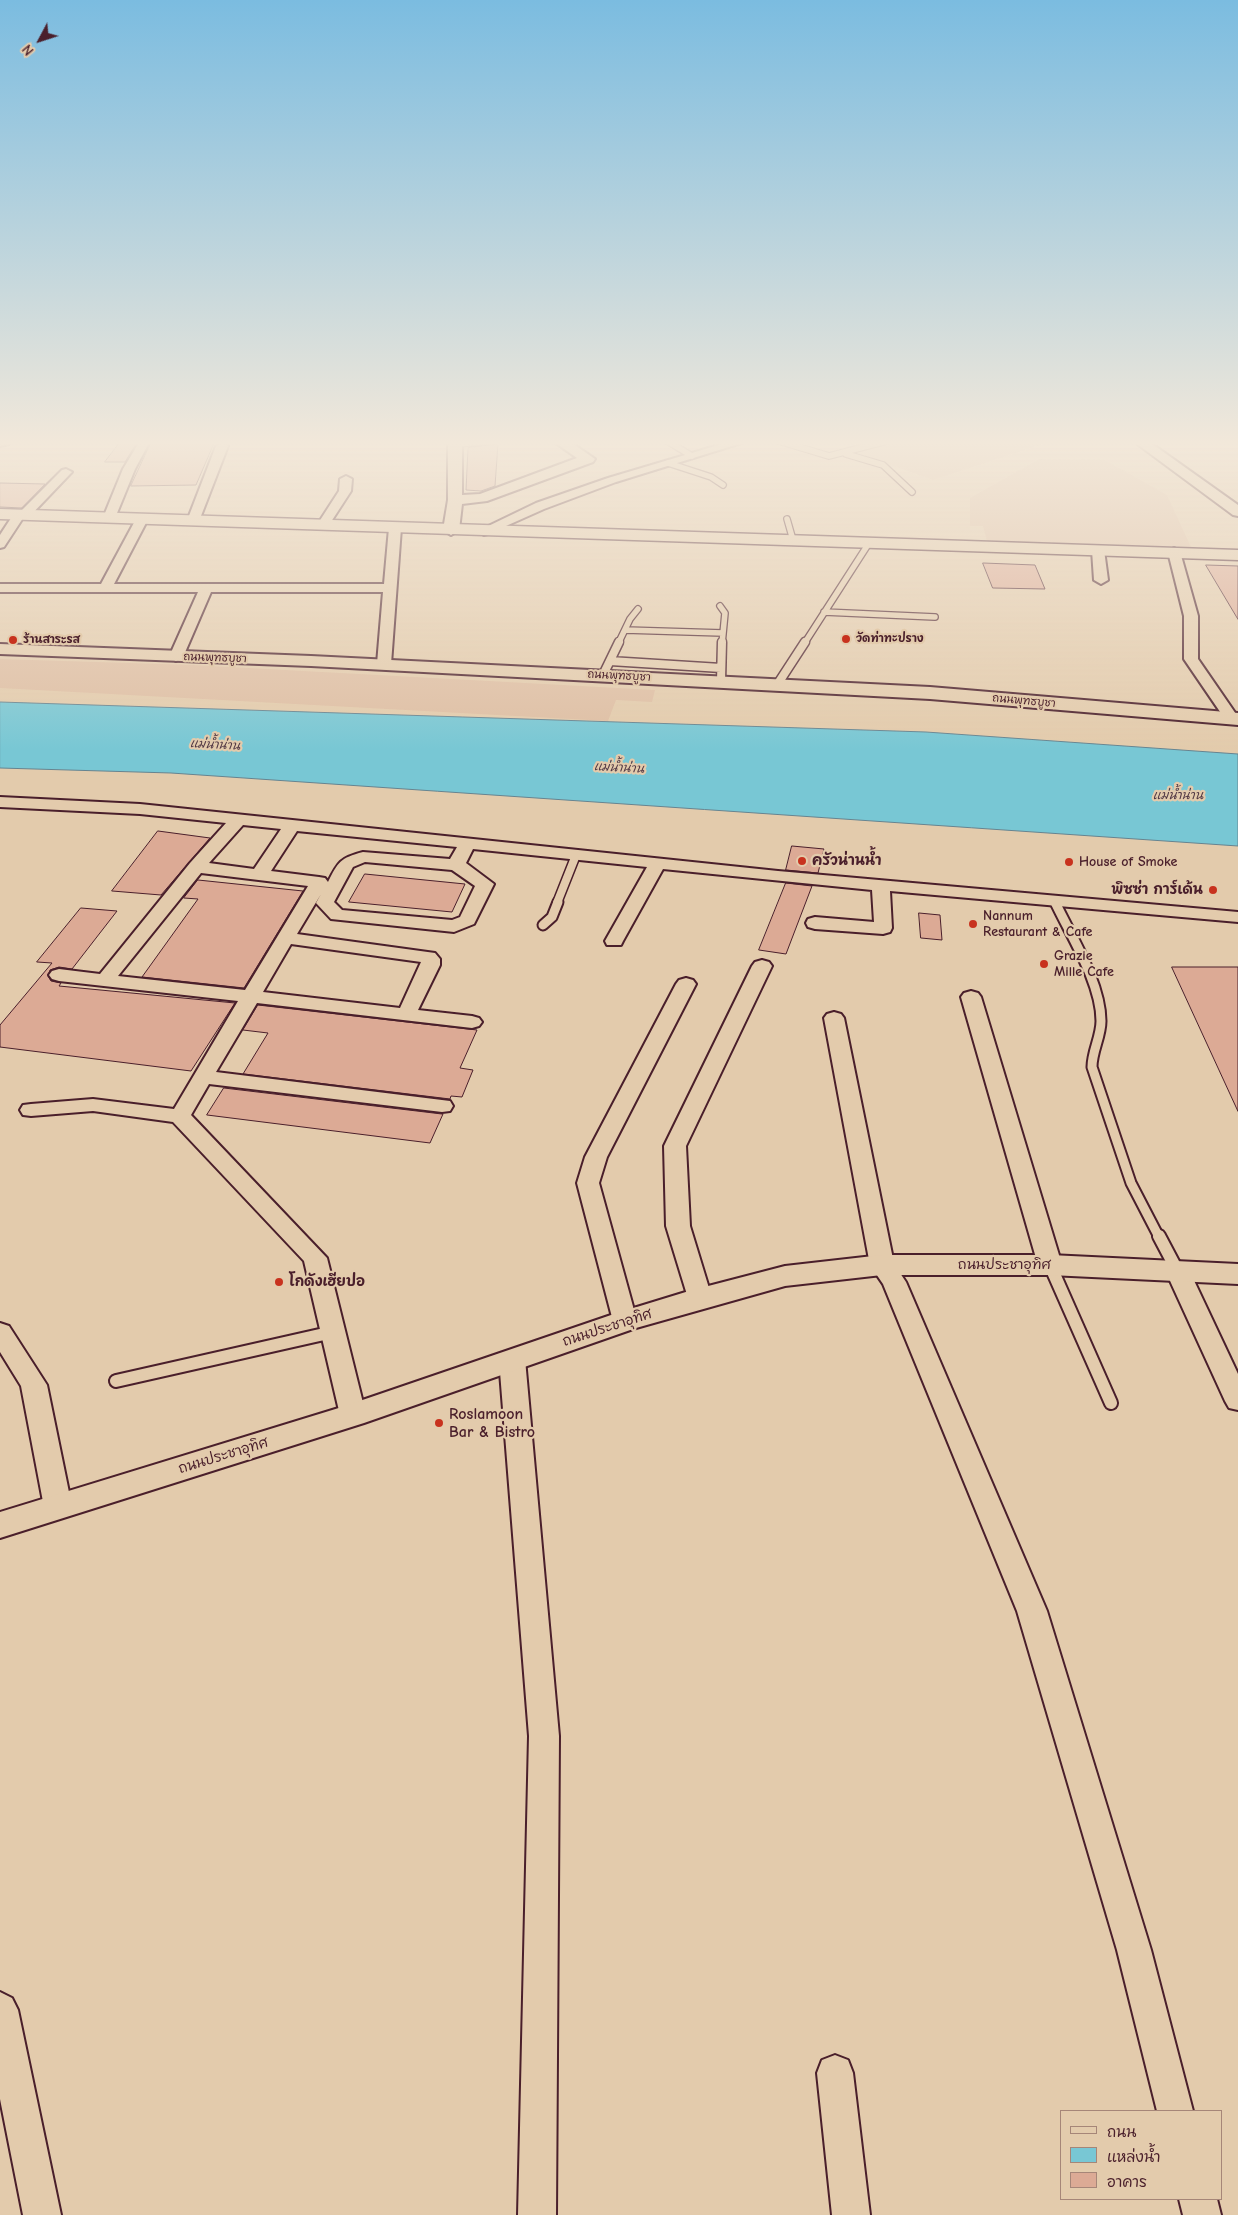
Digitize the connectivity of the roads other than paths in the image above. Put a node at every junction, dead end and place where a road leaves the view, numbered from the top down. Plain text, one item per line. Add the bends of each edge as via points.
1 (128, 544) edge
2 (393, 544) edge
3 (868, 544) edge
4 (914, 544) edge
5 (1098, 550) junction
6 (1174, 552) junction
7 (1238, 554) edge
8 (1101, 580) dead end
9 (0, 588) edge
10 (105, 588) junction
11 (206, 588) junction
12 (390, 588) junction
13 (720, 606) dead end
14 (638, 609) dead end
15 (824, 612) junction
16 (935, 617) dead end
17 (625, 630) junction
18 (723, 633) junction
19 (0, 649) edge
20 (176, 657) junction
21 (384, 664) junction
22 (606, 668) junction
23 (721, 675) junction
24 (777, 685) junction
25 (1235, 719) edge
26 (0, 802) edge
27 (239, 819) junction
28 (292, 825) junction
29 (467, 844) junction
30 (576, 855) junction
31 (658, 863) junction
32 (456, 865) junction
33 (196, 867) junction
34 (259, 875) junction
35 (881, 884) junction
36 (1054, 901) junction
37 (1238, 917) edge
38 (815, 923) dead end
39 (543, 926) dead end
40 (286, 938) junction
41 (614, 940) dead end
42 (762, 966) dead end
43 (59, 975) dead end
44 (105, 980) junction
45 (686, 984) dead end
46 (250, 997) junction
47 (971, 997) dead end
48 (406, 1014) junction
49 (834, 1018) dead end
50 (472, 1022) dead end
51 (203, 1077) junction
52 (442, 1106) dead end
53 (31, 1110) dead end
54 (180, 1116) junction
55 (882, 1265) junction
56 (1050, 1265) junction
57 (1178, 1272) junction
58 (1238, 1274) edge
59 (700, 1298) junction
60 (625, 1321) junction
61 (0, 1332) edge
62 (333, 1332) junction
63 (512, 1359) junction
64 (116, 1381) dead end
65 (1238, 1401) edge
66 (1111, 1403) dead end
67 (353, 1415) junction
68 (58, 1507) junction
69 (0, 1525) edge
70 (0, 2010) edge
71 (835, 2073) dead end
72 (1175, 2110) edge
73 (1198, 2200) edge
74 (42, 2215) edge
75 (537, 2215) edge
76 (851, 2215) edge
77 (1202, 2215) edge

1 - 10 street
2 - 12 street
3 - 15 lane
4 - 5 main road
5 - 6 main road
5 - 8 street
6 - 7 main road
6 - 25 street via 1191,616 1191,659
9 - 10 street
10 - 11 street
11 - 12 street
11 - 20 street
12 - 21 street
13 - 18 lane via 725,613
14 - 17 lane
15 - 16 lane
15 - 24 lane
17 - 18 lane
17 - 22 lane
18 - 23 lane
19 - 20 street, ถนนพุทธบูชา
20 - 21 street, ถนนพุทธบูชา
21 - 22 street, ถนนพุทธบูชา
22 - 23 street, ถนนพุทธบูชา
23 - 24 street, ถนนพุทธบูชา
24 - 25 street, ถนนพุทธบูชา via 930,693
26 - 27 street via 140,809
27 - 28 street
27 - 33 street
28 - 29 street
28 - 34 street
29 - 30 street
29 - 32 street
30 - 31 street
30 - 39 lane via 552,917
31 - 35 street
31 - 41 street
32 - 32 street via 485,884 468,920 454,926 337,915 325,903 346,864 363,856
33 - 34 street
33 - 44 street
34 - 40 street via 319,882
35 - 36 street
35 - 38 street via 883,928
36 - 37 street
36 - 57 lane via 1097,997 1101,1020 1091,1056 1092,1067 1131,1183
40 - 46 street
40 - 48 street via 428,957 430,965
42 - 59 street via 675,1146 678,1226
43 - 44 street
44 - 46 street
45 - 60 street via 596,1157 588,1184
46 - 48 street
46 - 51 street
47 - 56 street
48 - 50 street
49 - 55 street
51 - 52 street
51 - 54 street
53 - 54 street via 93,1105
54 - 62 street via 315,1258
55 - 56 street, ถนนประชาอุทิศ
55 - 59 street, ถนนประชาอุทิศ via 785,1276
55 - 72 street via 894,1282 1032,1611 1134,1950
56 - 57 street, ถนนประชาอุทิศ
56 - 66 lane
57 - 58 street, ถนนประชาอุทิศ
57 - 65 street
59 - 60 street, ถนนประชาอุทิศ
60 - 63 street, ถนนประชาอุทิศ
61 - 68 street via 34,1385
62 - 64 lane
62 - 67 street
63 - 67 street, ถนนประชาอุทิศ
63 - 75 street via 544,1736
67 - 68 street, ถนนประชาอุทิศ
68 - 69 street, ถนนประชาอุทิศ
70 - 74 street
71 - 76 street
73 - 77 street

